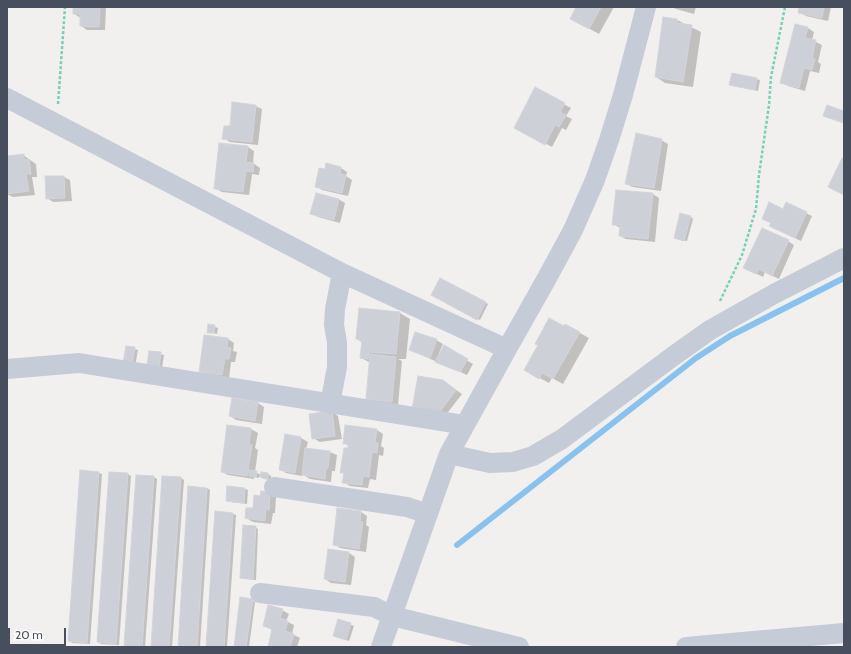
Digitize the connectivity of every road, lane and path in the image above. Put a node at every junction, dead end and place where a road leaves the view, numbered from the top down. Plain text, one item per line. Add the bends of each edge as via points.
1 (65, 7) edge
2 (646, 7) edge
3 (785, 7) edge
4 (7, 98) edge
5 (57, 124) junction
6 (844, 258) edge
7 (342, 273) junction
8 (720, 324) junction
9 (507, 349) junction
10 (7, 369) edge
11 (330, 404) junction
12 (465, 425) junction
13 (449, 454) junction
14 (274, 487) dead end
15 (428, 514) junction
16 (260, 593) dead end
17 (392, 616) junction
18 (844, 633) edge
19 (381, 647) edge
20 (519, 647) edge
21 (686, 647) edge

1 - 5 path
2 - 9 street via 623,95 595,180 569,237
3 - 8 path via 771,77 756,209 742,255 716,309
4 - 5 street
5 - 7 street
6 - 8 street
7 - 9 street
7 - 11 street via 335,309 337,367
8 - 13 street via 562,440 533,456 513,462 490,463
9 - 12 street
10 - 11 street via 79,363
11 - 12 street
12 - 13 street
13 - 15 street
14 - 15 street via 407,507
15 - 17 street
16 - 17 street via 374,607
17 - 19 street
17 - 20 street
18 - 21 street

